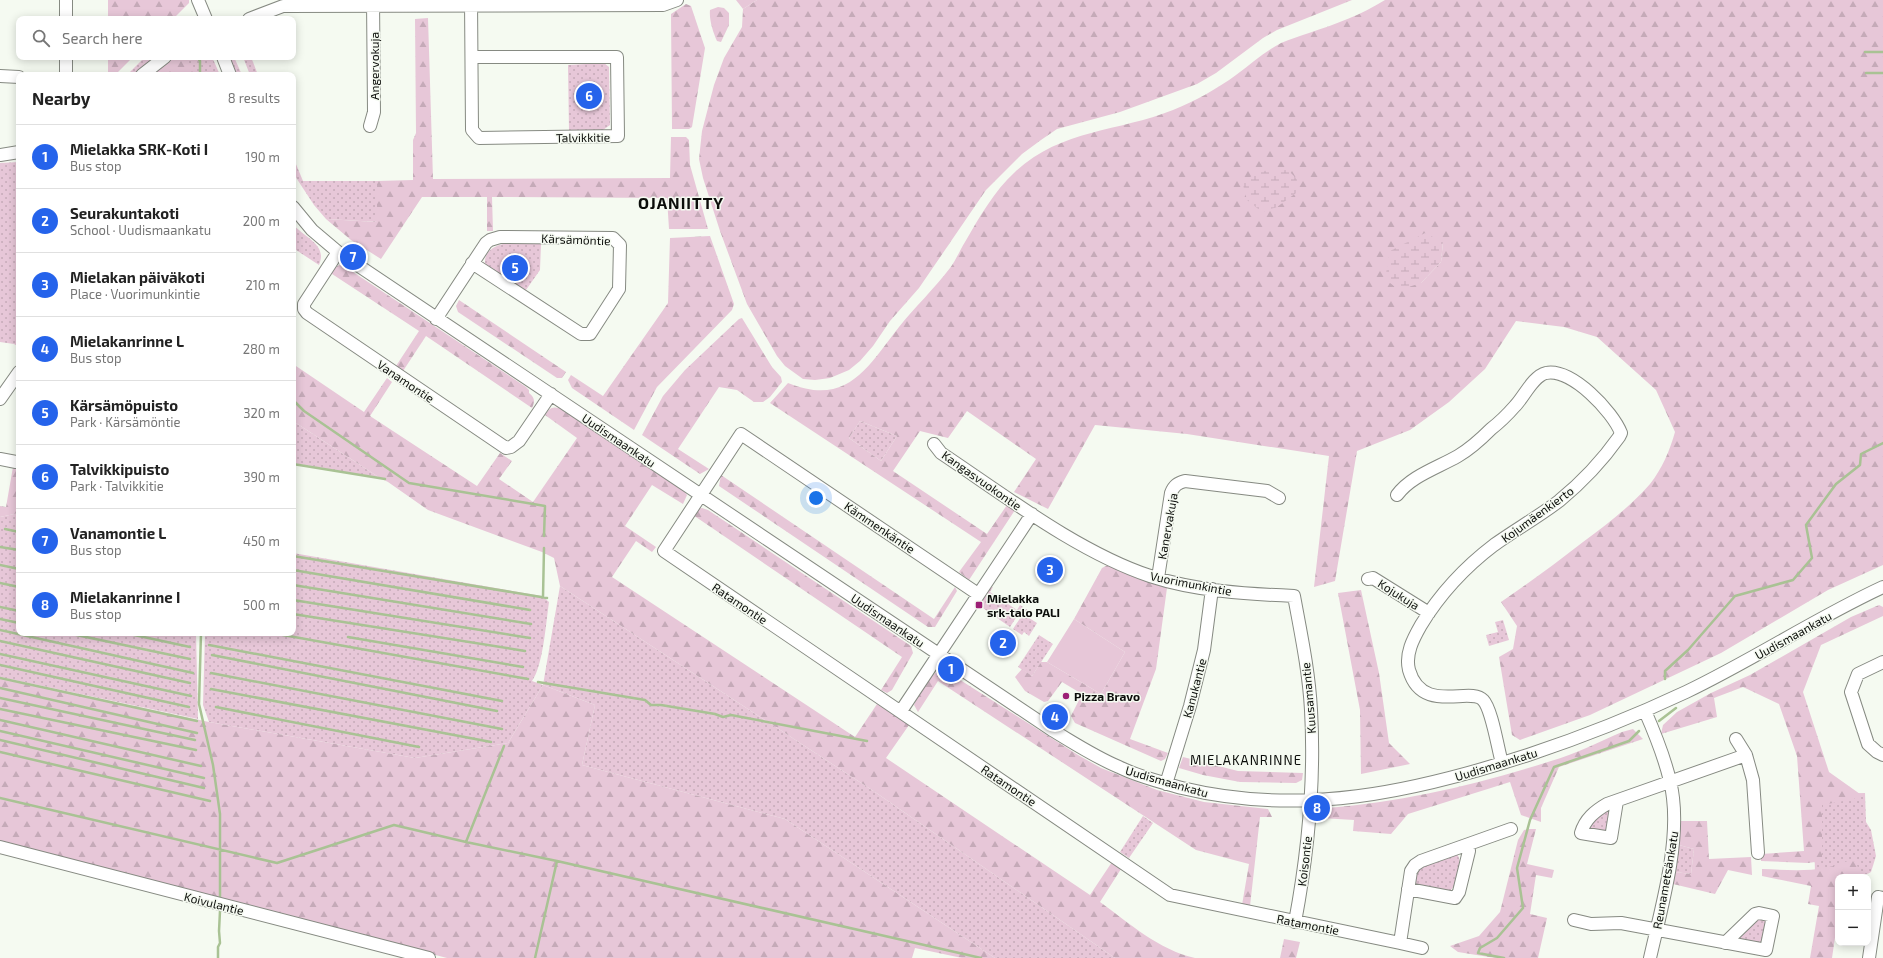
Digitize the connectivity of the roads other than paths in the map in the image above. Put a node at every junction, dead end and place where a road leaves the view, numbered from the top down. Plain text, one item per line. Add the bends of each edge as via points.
1 (66, 0) edge
2 (198, 0) edge
3 (677, 0) edge
4 (283, 3) edge
5 (373, 3) edge
6 (471, 3) edge
7 (66, 16) edge
8 (205, 16) edge
9 (255, 16) edge
10 (472, 57) junction
11 (66, 60) edge
12 (161, 60) edge
13 (224, 60) edge
14 (66, 72) edge
15 (146, 72) edge
16 (229, 72) edge
17 (0, 76) edge
18 (16, 77) edge
19 (370, 126) dead end
20 (16, 152) edge
21 (0, 155) edge
22 (296, 211) edge
23 (338, 252) junction
24 (472, 263) junction
25 (436, 319) junction
26 (16, 376) edge
27 (551, 394) junction
28 (0, 399) edge
29 (934, 444) dead end
30 (0, 459) edge
31 (16, 462) dead end
32 (701, 494) junction
33 (1397, 495) dead end
34 (1279, 498) dead end
35 (1032, 514) junction
36 (1158, 578) junction
37 (1368, 578) dead end
38 (1883, 587) edge
39 (1212, 589) junction
40 (978, 594) junction
41 (1294, 596) joint
42 (1429, 613) junction
43 (938, 654) junction
44 (1883, 662) edge
45 (1645, 711) junction
46 (901, 712) junction
47 (1736, 739) dead end
48 (1746, 755) junction
49 (1883, 755) edge
50 (1502, 764) junction
51 (1670, 781) junction
52 (1166, 784) junction
53 (1310, 801) junction
54 (1618, 801) dead end
55 (1511, 829) dead end
56 (1468, 845) junction
57 (0, 847) edge
58 (1758, 853) dead end
59 (1408, 889) junction
60 (1883, 898) edge
61 (1574, 920) dead end
62 (1295, 922) junction
63 (1656, 929) junction
64 (1400, 943) junction
65 (1725, 943) dead end
66 (1422, 948) dead end
67 (429, 958) edge
68 (1650, 958) edge
69 (1868, 958) edge

1 - 7 street
2 - 8 street
3 - 6 street via 662,5
4 - 5 street
4 - 9 street
5 - 6 street
5 - 19 street, Angervokuja via 374,112
6 - 10 street, Talvikkitie
10 - 10 street, Talvikkitie via 617,57 618,136 480,138 472,130
11 - 14 street
12 - 15 street
13 - 16 street
17 - 18 street
20 - 21 street
22 - 23 street, Uudismaankatu via 312,230
23 - 25 street, Uudismaankatu
23 - 27 street, Vanamontie via 304,304 306,313 506,448 515,445
24 - 24 street, Kärsämöntie via 586,335 590,334 619,289 620,245 613,238 500,237 486,243
24 - 25 street, Kärsämöntie
25 - 27 street, Uudismaankatu
26 - 28 street
27 - 32 street, Uudismaankatu
29 - 35 street, Kangasvuokontie via 941,453
30 - 31 street
32 - 40 street, Kämmenkäntie via 741,434
32 - 43 street, Uudismaankatu
32 - 46 street, Ratamontie via 664,551
33 - 42 street, Kojumäenkierto via 1406,484 1459,455 1488,432 1516,406 1537,379 1546,373 1570,380 1593,395 1609,412 1621,433 1586,477 1554,504 1480,556 1456,579
34 - 36 street, Kanervakuja via 1267,491 1185,481 1179,483 1171,492
35 - 36 street, Vuorimunkintie via 1105,558
35 - 40 street
36 - 39 street, Vuorimunkintie
37 - 42 street, Kojukuja via 1373,578
38 - 45 street, Uudismaankatu via 1687,692
39 - 41 street, Vuorimunkintie via 1254,595
39 - 52 street, Kanukantie via 1204,650
40 - 43 street
41 - 53 street, Kuusamantie via 1306,661 1311,710
42 - 50 street, Kojumäenkierto via 1408,653 1412,678 1422,690 1439,697 1482,698 1489,710
43 - 46 street
43 - 52 street, Uudismaankatu via 1089,752 1119,768
44 - 49 street via 1858,674 1851,692 1868,744
45 - 50 street, Uudismaankatu
45 - 51 street, Reunametsänkatu
46 - 62 street, Ratamontie via 1170,894
47 - 48 street
48 - 51 street
48 - 58 street via 1753,780
50 - 53 street, Uudismaankatu via 1403,788 1354,797
51 - 54 street
51 - 63 street, Reunametsänkatu via 1674,819 1673,845
52 - 53 street, Uudismaankatu via 1206,794 1250,800
53 - 62 street, Koisontie via 1305,858
55 - 56 street
56 - 59 street via 1415,865 1411,871
56 - 59 street via 1469,851 1455,898
57 - 67 street, Koivulantie
59 - 64 street
60 - 69 street via 1878,897
61 - 63 street via 1591,924 1621,923
62 - 64 street, Ratamontie
63 - 65 street
63 - 68 street, Reunametsänkatu
64 - 66 street, Ratamontie

